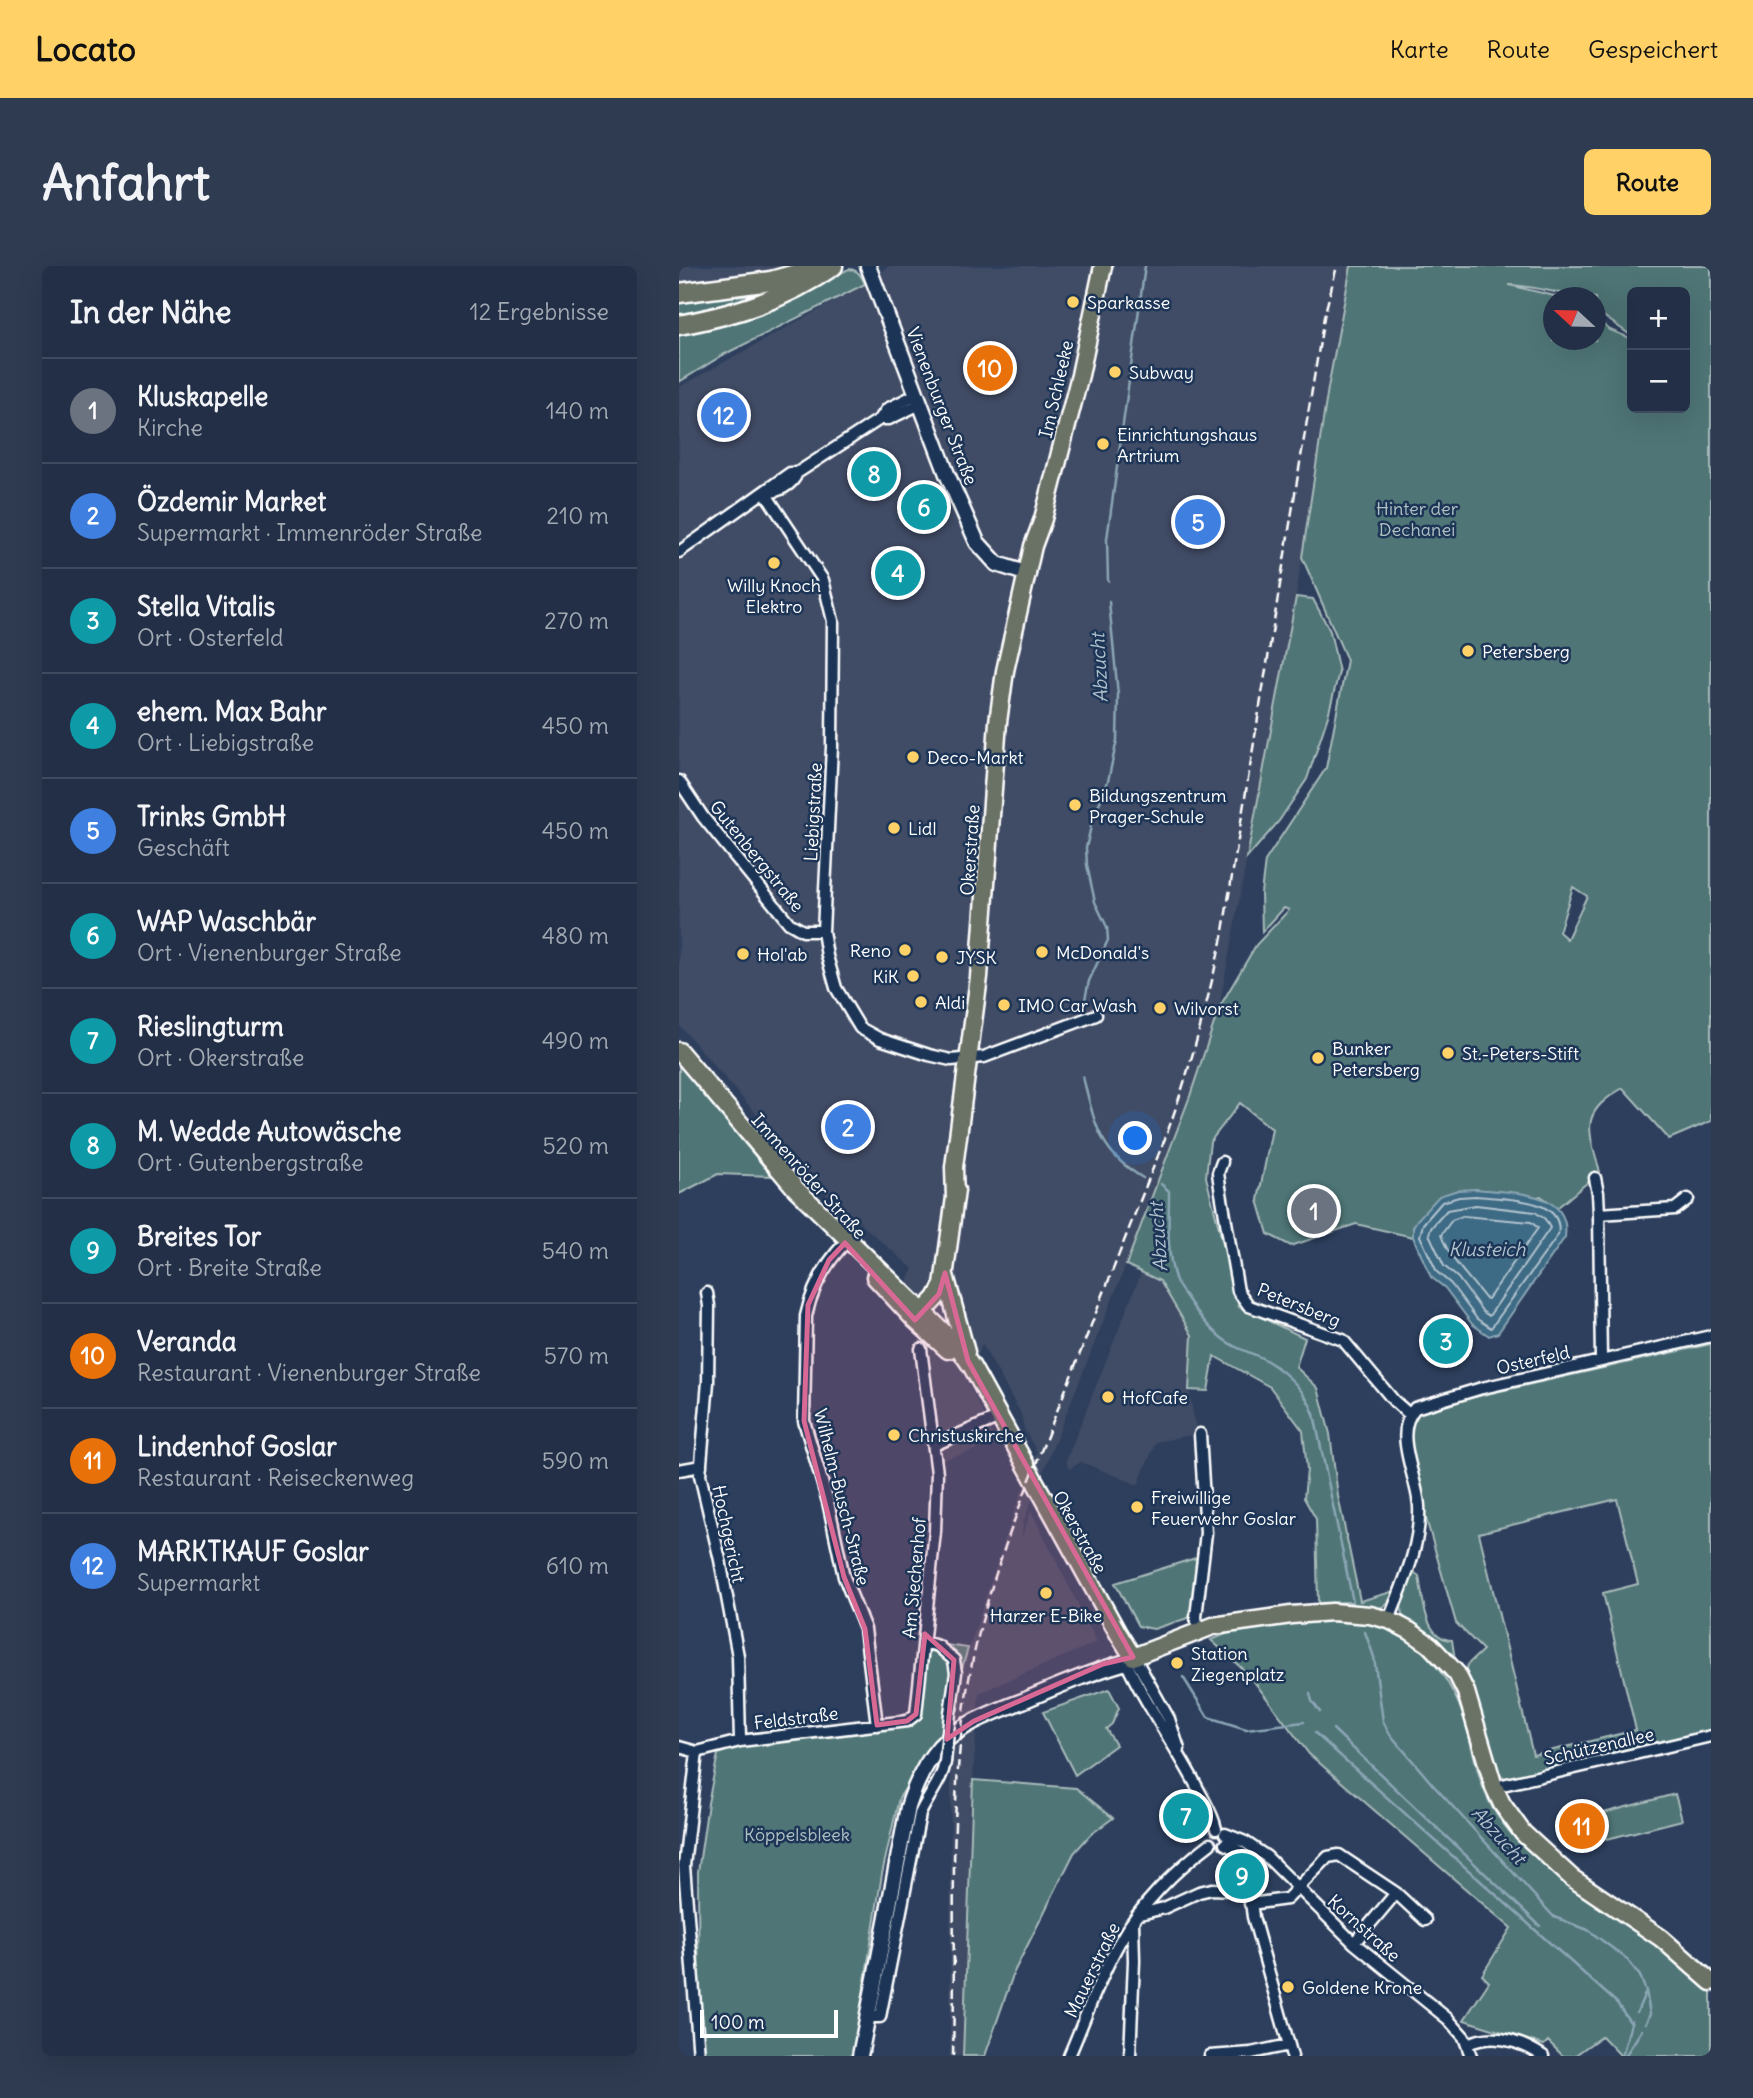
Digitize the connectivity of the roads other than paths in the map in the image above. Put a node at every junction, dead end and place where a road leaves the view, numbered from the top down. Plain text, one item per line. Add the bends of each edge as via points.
1 (824, 266) edge
2 (833, 266) edge
3 (868, 266) edge
4 (1103, 266) edge
5 (679, 293) edge
6 (679, 325) edge
7 (918, 399) junction
8 (765, 493) junction
9 (679, 552) edge
10 (1028, 571) junction
11 (679, 781) edge
12 (823, 931) junction
13 (1096, 1015) dead end
14 (682, 1055) edge
15 (969, 1060) junction
16 (1222, 1162) dead end
17 (1595, 1178) dead end
18 (1688, 1199) dead end
19 (1599, 1214) junction
20 (845, 1243) junction
21 (945, 1273) junction
22 (707, 1293) dead end
23 (919, 1317) junction
24 (1711, 1336) edge
25 (921, 1349) dead end
26 (968, 1361) junction
27 (1601, 1361) junction
28 (1409, 1414) junction
29 (995, 1419) junction
30 (1200, 1434) dead end
31 (934, 1444) junction
32 (1012, 1445) junction
33 (701, 1466) junction
34 (679, 1470) edge
35 (1393, 1622) junction
36 (1198, 1632) junction
37 (924, 1642) junction
38 (1130, 1659) junction
39 (916, 1714) joint
40 (877, 1725) junction
41 (1711, 1736) edge
42 (740, 1741) junction
43 (679, 1747) edge
44 (697, 1752) junction
45 (1494, 1787) junction
46 (1222, 1836) junction
47 (1210, 1844) junction
48 (681, 1865) edge
49 (1250, 1870) dead end
50 (1297, 1888) junction
51 (1396, 1893) junction
52 (1249, 1904) junction
53 (1136, 1918) junction
54 (1425, 1920) dead end
55 (1354, 1943) junction
56 (1709, 1977) edge
57 (868, 2017) junction
58 (1468, 2044) junction
59 (1291, 2051) edge
60 (699, 2056) edge
61 (860, 2056) edge
62 (1069, 2056) edge
63 (1130, 2056) edge
64 (1210, 2056) edge
65 (1471, 2056) edge
66 (1543, 2056) edge

1 - 5 highway via 771,281
2 - 6 highway via 778,298
3 - 7 street, Vienenburger Straße
4 - 10 main road, Im Schleeke via 1080,376
7 - 8 street via 797,473 790,473
7 - 10 street, Vienenburger Straße via 977,542 987,555
8 - 9 street
8 - 12 street, Liebigstraße via 823,580 833,621
10 - 15 main road, Okerstraße via 1000,701
11 - 12 street, Gutenbergstraße via 789,923 803,931
12 - 15 street, Liebigstraße via 836,988 860,1028 929,1055
13 - 15 street
14 - 20 main road, Immenröder Straße via 779,1175
14 - 23 main road, Immenröder Straße via 796,1189
15 - 21 main road, Okerstraße via 959,1135 963,1146
16 - 28 street, Petersberg via 1220,1187 1238,1291 1244,1301 1343,1340
17 - 19 street
18 - 19 street via 1675,1209
19 - 27 street
20 - 23 main road, Immenröder Straße
20 - 40 street, Wilhelm-Busch-Straße via 829,1260 808,1306 802,1403 844,1577 865,1629
21 - 23 main road, Okerstraße
21 - 26 main road
22 - 33 street, Hochgericht via 708,1382
23 - 26 main road via 956,1344
23 - 29 main road, Okerstraße via 965,1371
24 - 27 street, Osterfeld
25 - 31 street, Am Siechenhof
26 - 32 main road, Okerstraße
27 - 28 street, Osterfeld via 1425,1404
28 - 35 street via 1405,1438 1419,1503 1419,1531
29 - 31 street
29 - 32 main road, Okerstraße
30 - 36 street via 1206,1519
31 - 37 street, Am Siechenhof via 935,1531
32 - 38 main road, Okerstraße
33 - 34 street
33 - 42 street, Hochgericht via 738,1656
35 - 36 main road via 1332,1612
35 - 45 main road via 1423,1639 1466,1692
36 - 38 main road via 1159,1653
37 - 39 street, Am Siechenhof
37 - 57 street, bridge via 938,1646 954,1660 945,1762 920,1814 880,2017
38 - 46 street, Okerstraße via 1169,1719 1184,1763
38 - 57 street via 1081,1674 974,1721 942,1744 922,1771 908,1807
39 - 40 street, Feldstraße via 907,1721
40 - 42 street, Feldstraße
41 - 45 street, Schützenallee
42 - 44 street, Feldstraße
43 - 44 street, Feldstraße
44 - 48 street
45 - 56 main road via 1516,1824 1547,1857
46 - 47 street via 1217,1848
46 - 47 street via 1209,1834
46 - 49 street via 1248,1858
46 - 50 street, Kornstraße via 1245,1842 1268,1857
47 - 53 street, Mauerstraße via 1175,1873
48 - 60 street
50 - 51 street via 1328,1857 1339,1855
50 - 52 street via 1287,1899
50 - 55 street, Kornstraße
51 - 54 street
51 - 55 street
52 - 53 street via 1248,1889 1212,1889
52 - 59 street
53 - 62 street, Mauerstraße via 1113,1955
53 - 63 street
55 - 58 street, Kornstraße via 1448,2019
57 - 61 street
58 - 65 street, Kornstraße
58 - 66 street via 1493,2038
59 - 64 street

